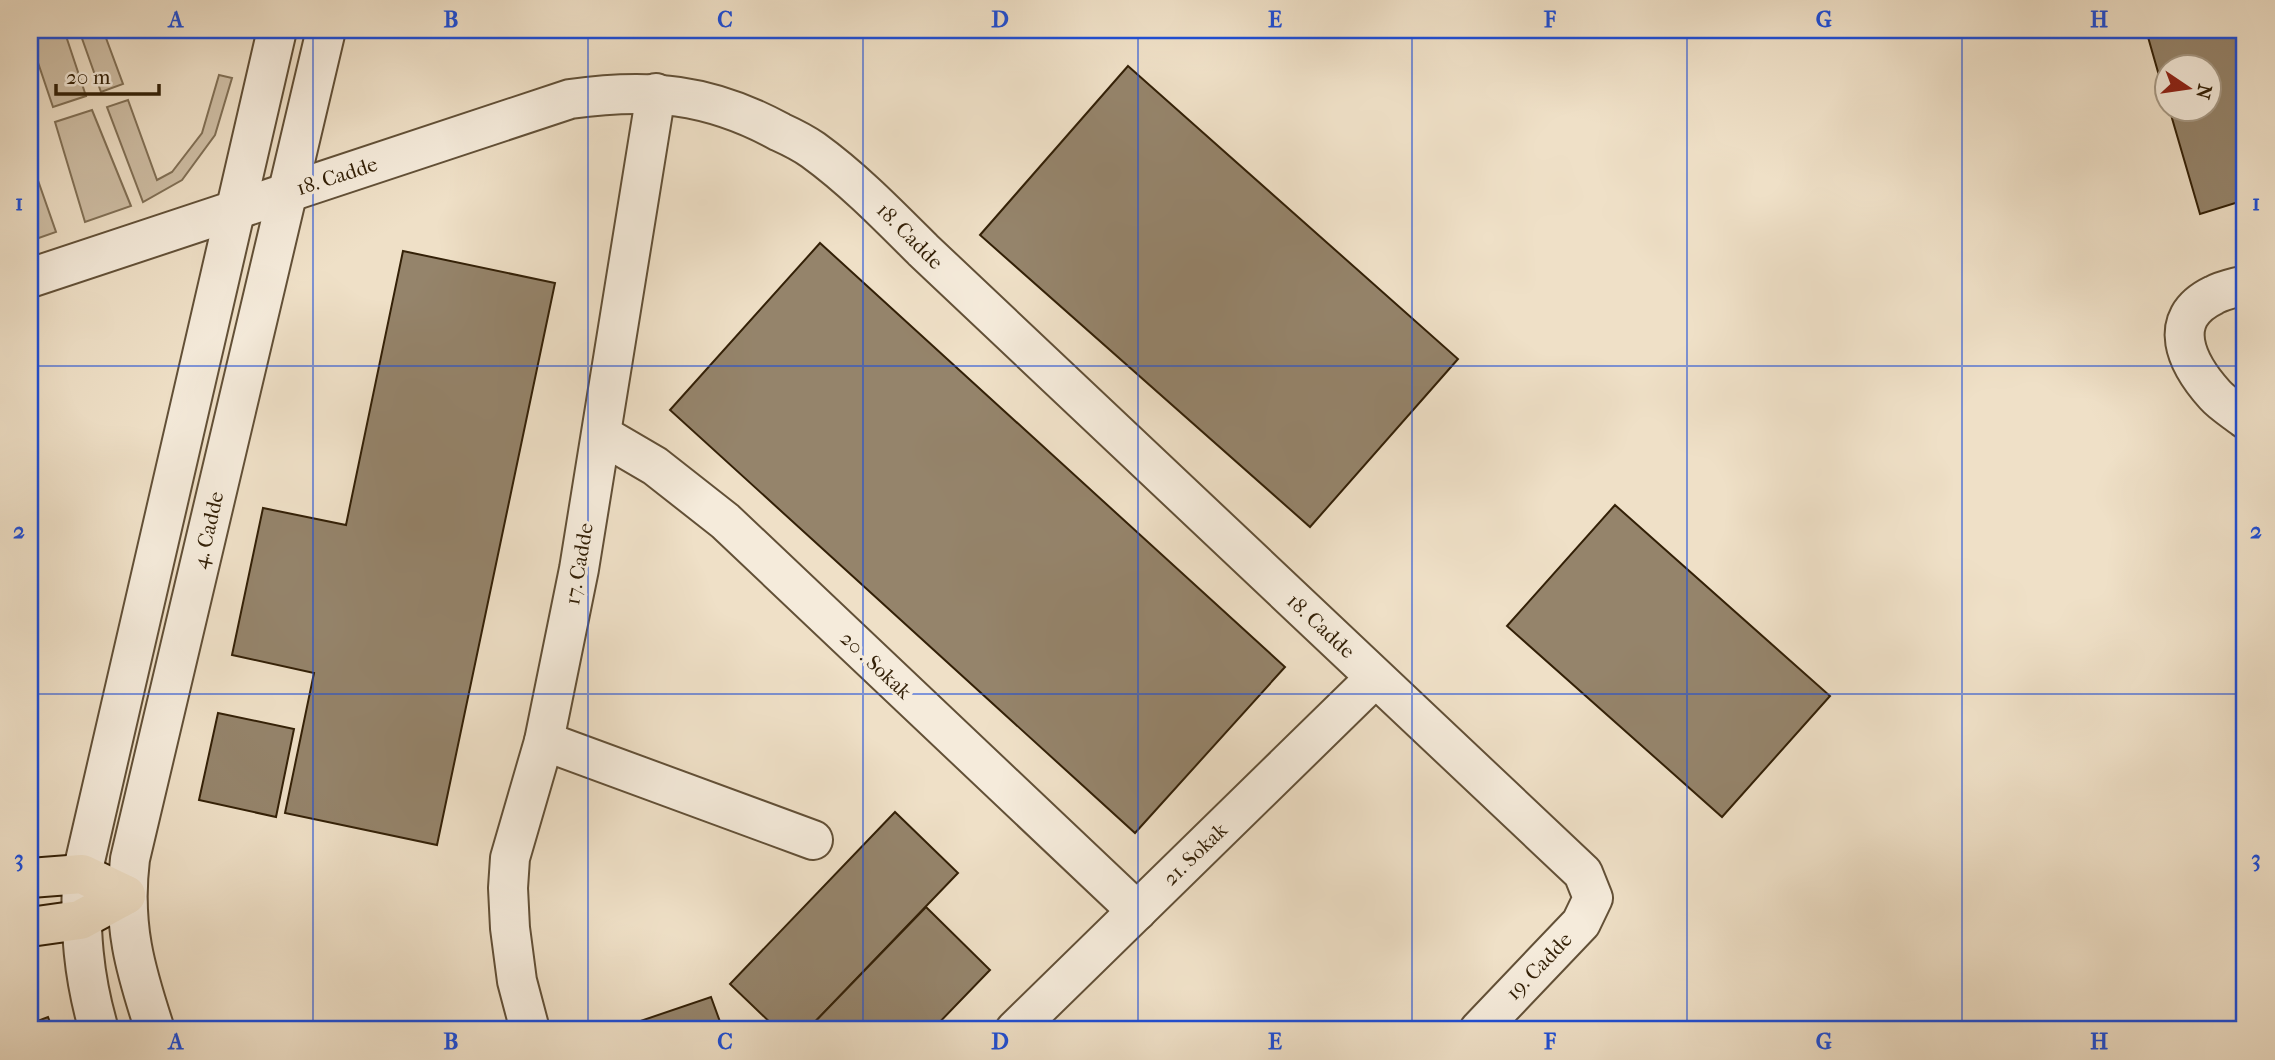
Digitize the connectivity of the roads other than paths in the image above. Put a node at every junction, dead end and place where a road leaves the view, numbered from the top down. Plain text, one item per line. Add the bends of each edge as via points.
1 (277, 30) edge
2 (326, 30) edge
3 (656, 93) junction
4 (289, 192) junction
5 (236, 209) junction
6 (30, 278) edge
7 (2245, 285) edge
8 (2245, 419) edge
9 (602, 435) junction
10 (1375, 678) junction
11 (544, 741) junction
12 (813, 840) dead end
13 (82, 874) junction
14 (30, 878) edge
15 (126, 895) junction
16 (1593, 898) joint
17 (1137, 911) junction
18 (80, 919) junction
19 (30, 927) edge
20 (99, 1030) edge
21 (155, 1030) edge
22 (530, 1030) edge
23 (1015, 1030) edge
24 (1479, 1030) edge

1 - 5 street
2 - 4 street, 4. Cadde
3 - 4 street, 18. Cadde via 569,99
3 - 9 street, 17. Cadde
3 - 10 street, 18. Cadde via 710,102 760,120 811,149 864,191
4 - 5 street, 18. Cadde
4 - 15 street, 4. Cadde via 130,859
5 - 6 street, 18. Cadde
5 - 13 street
7 - 8 street via 2214,295 2195,308 2186,323 2184,340 2187,356 2216,397
9 - 11 street, 17. Cadde
9 - 17 street, 20 . Sokak via 655,466 725,521
10 - 16 street, 18. Cadde via 1583,873
10 - 17 street, 21. Sokak
11 - 12 street
11 - 22 street, 17. Cadde via 510,858 508,888 517,981
13 - 14 main road
13 - 15 main road
13 - 18 street
15 - 18 main road
15 - 21 street, 4. Cadde via 136,972
16 - 24 street, 19. Cadde via 1581,923
17 - 23 street, 21. Sokak
18 - 19 main road
18 - 20 street via 82,960

